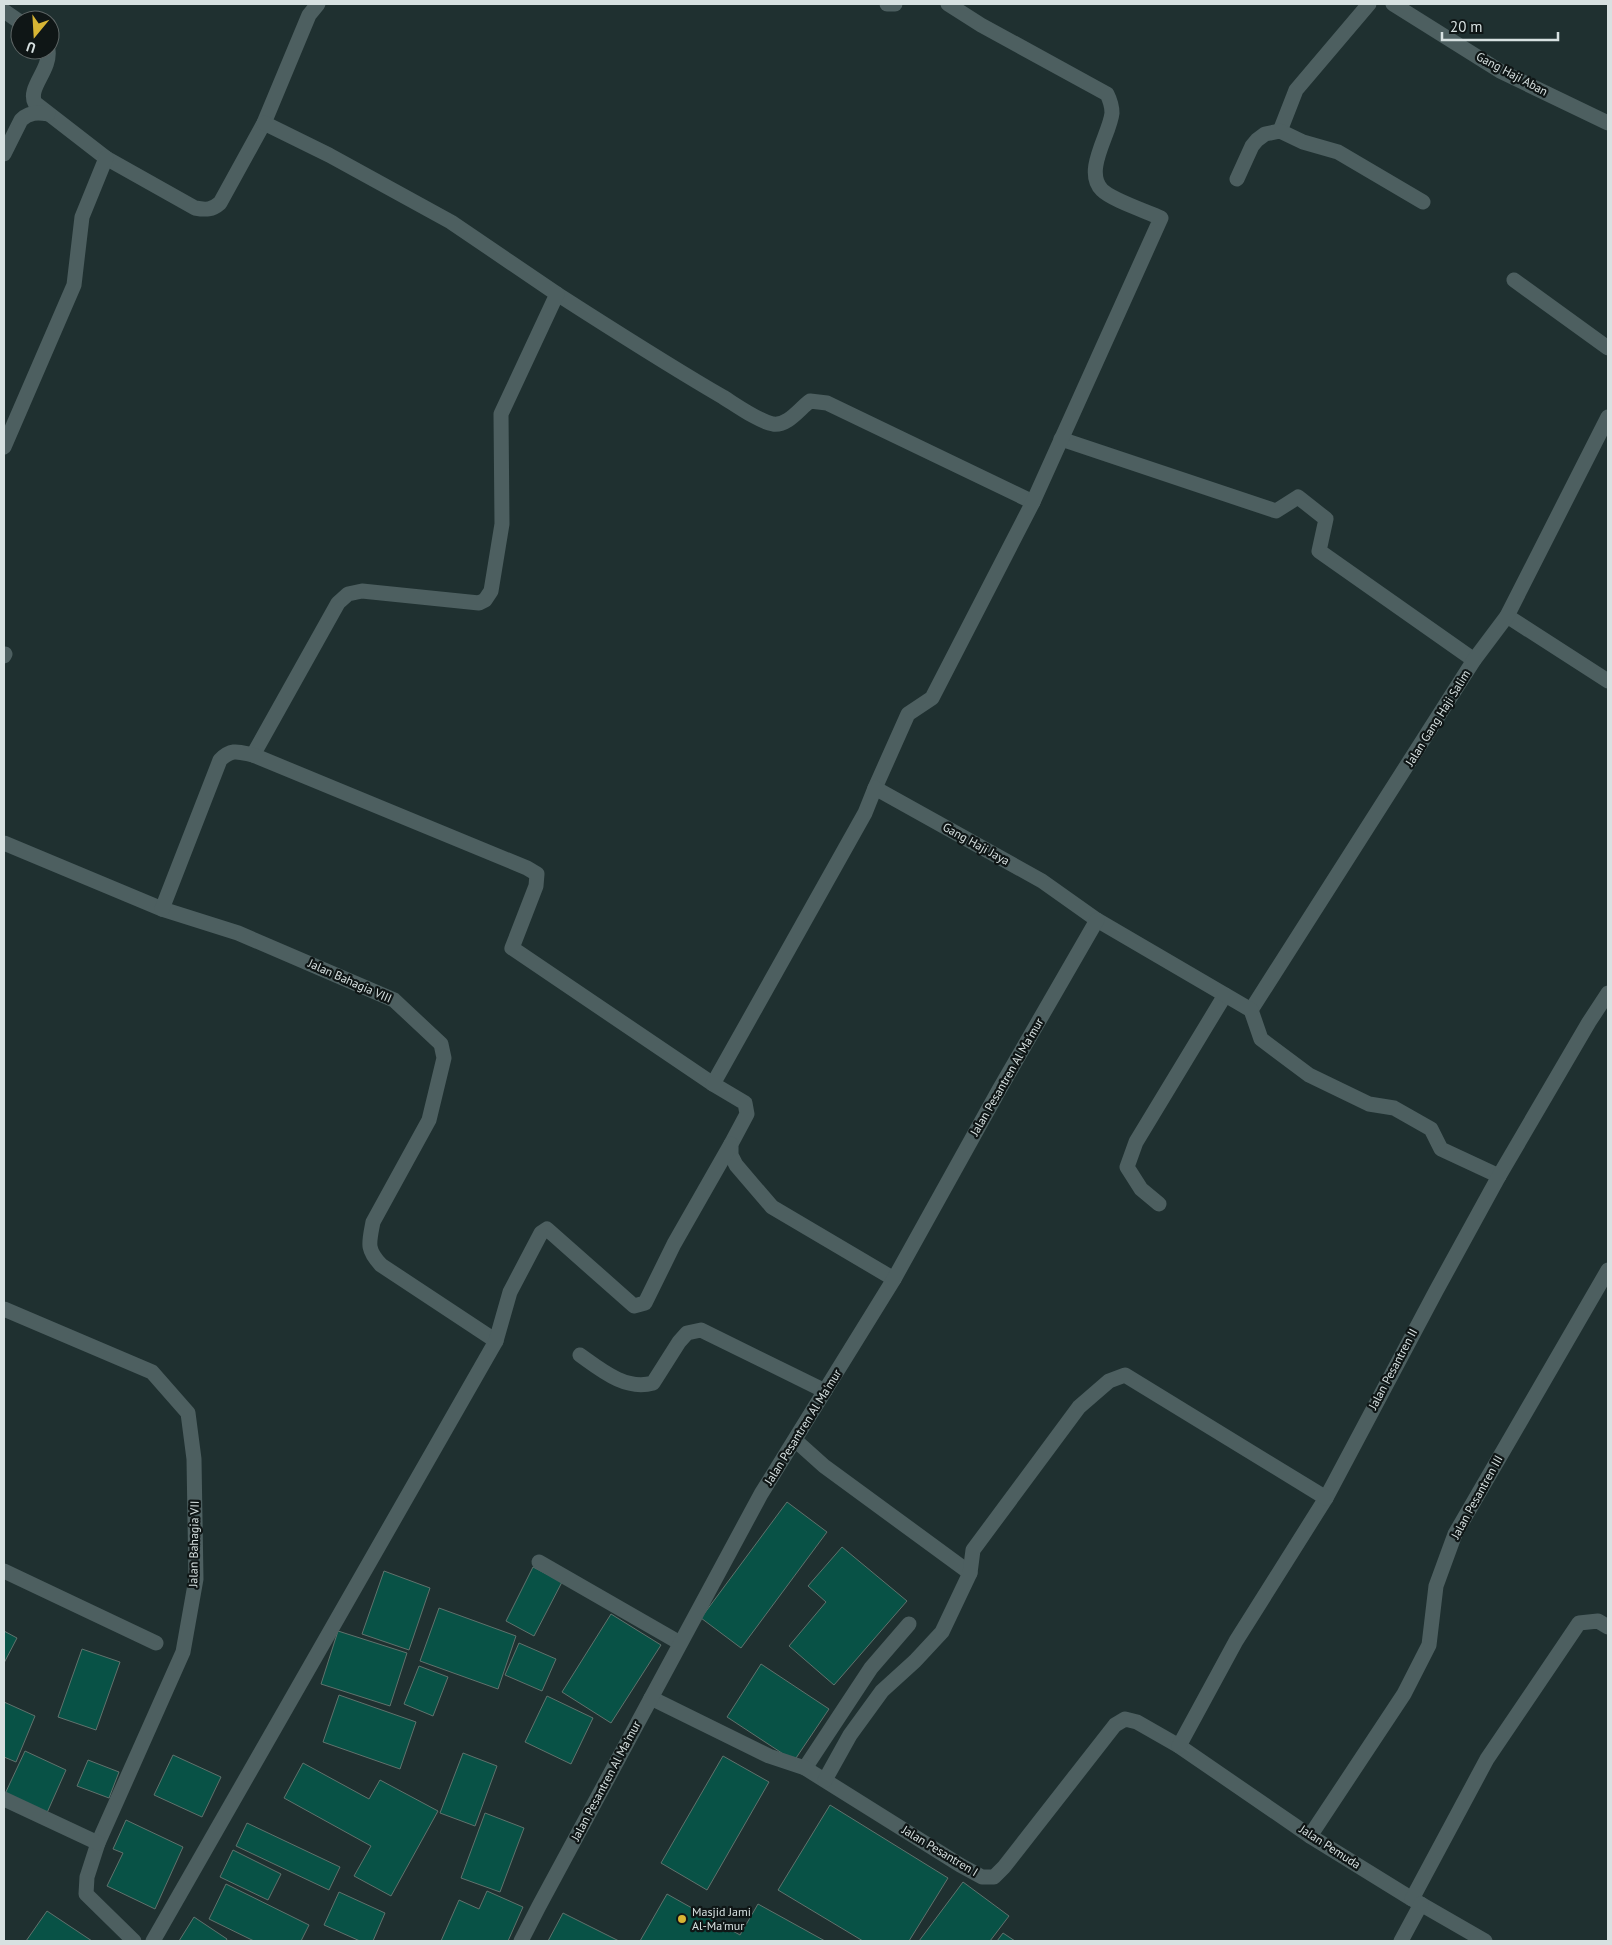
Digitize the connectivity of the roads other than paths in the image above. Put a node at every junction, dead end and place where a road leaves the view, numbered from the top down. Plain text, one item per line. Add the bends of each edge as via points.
1 (318, 4) edge
2 (887, 4) edge
3 (895, 4) edge
4 (948, 4) edge
5 (1369, 4) edge
6 (1393, 4) edge
7 (49, 60) edge
8 (48, 114) junction
9 (264, 123) junction
10 (1608, 123) edge
11 (1280, 131) junction
12 (4, 154) edge
13 (106, 158) junction
14 (1237, 179) dead end
15 (1423, 202) dead end
16 (1514, 280) dead end
17 (557, 294) junction
18 (1608, 348) edge
19 (1608, 417) edge
20 (1061, 439) junction
21 (4, 447) edge
22 (1033, 502) junction
23 (1507, 616) junction
24 (1474, 660) junction
25 (1608, 681) edge
26 (253, 755) junction
27 (875, 788) junction
28 (4, 843) edge
29 (162, 908) junction
30 (1097, 920) junction
31 (1608, 993) edge
32 (1224, 995) junction
33 (1251, 1010) junction
34 (713, 1084) junction
35 (731, 1144) junction
36 (1499, 1176) junction
37 (1159, 1204) dead end
38 (1608, 1270) edge
39 (894, 1279) junction
40 (4, 1309) edge
41 (496, 1341) junction
42 (580, 1355) dead end
43 (825, 1391) junction
44 (795, 1440) junction
45 (1326, 1498) junction
46 (539, 1562) dead end
47 (4, 1571) edge
48 (970, 1572) junction
49 (909, 1624) dead end
50 (1608, 1627) edge
51 (680, 1643) junction
52 (156, 1644) dead end
53 (651, 1698) junction
54 (1179, 1746) junction
55 (805, 1768) junction
56 (825, 1780) junction
57 (4, 1799) edge
58 (1310, 1836) junction
59 (98, 1843) junction
60 (1416, 1902) junction
61 (134, 1941) edge
62 (153, 1941) edge
63 (521, 1941) edge
64 (1401, 1941) edge
65 (1485, 1941) edge

1 - 9 street via 310,15
2 - 3 street
4 - 20 street via 1107,94 1112,114 1096,163 1095,180 1102,190 1161,218
5 - 11 street via 1296,90
6 - 10 street, Gang Haji Aban via 1500,71
7 - 8 street via 33,99
8 - 12 street via 40,112 24,116
8 - 13 street
9 - 13 street via 220,203 213,209 195,208
9 - 17 street via 451,222
11 - 14 street via 1256,140
11 - 15 street via 1302,142 1338,152
13 - 21 street via 82,217 74,285
16 - 18 street
17 - 22 street via 758,418 774,424 790,420 810,401 827,403
17 - 26 street via 501,414 502,524 491,591 479,603 362,591 348,594 338,603
19 - 23 street, Jalan Gang Haji Salim
20 - 22 street
20 - 24 street via 1276,510 1298,497 1326,519 1319,551
22 - 27 street via 932,698 908,714
23 - 24 street, Jalan Gang Haji Salim
23 - 25 street
24 - 33 street, Jalan Gang Haji Salim
26 - 29 street via 236,751 220,760
26 - 34 street via 537,874 536,886 512,948
27 - 30 street, Gang Haji Jaya via 1042,881
27 - 34 street via 865,813
28 - 29 street, Jalan Bahagia VIII
29 - 41 street, Jalan Bahagia VIII via 238,933 394,1000 441,1044 444,1058 429,1120 373,1222 369,1241 372,1255 381,1265
30 - 32 street, Gang Haji Jaya
30 - 39 street, Jalan Pesantren Al Ma'mur
31 - 36 street, Jalan Pesantren II
32 - 33 street, Gang Haji Jaya
32 - 37 street via 1136,1142 1127,1166 1141,1189
33 - 36 street via 1261,1039 1309,1075 1369,1104 1394,1108 1431,1129 1441,1149
34 - 35 street via 745,1103 747,1114
35 - 39 street via 731,1155 736,1165 772,1207
35 - 41 street via 674,1244 645,1303 634,1306 547,1229 540,1232 510,1292
36 - 45 street, Jalan Pesantren II
38 - 58 street, Jalan Pesantren III via 1455,1534 1436,1586 1429,1645 1404,1694
39 - 43 street, Jalan Pesantren Al Ma'mur
40 - 59 street, Jalan Bahagia VII via 152,1372 188,1414 194,1459 196,1579 183,1652
41 - 62 street
42 - 43 street via 609,1376 644,1386 654,1383 687,1333 701,1330
43 - 44 street, Jalan Pesantren Al Ma'mur
44 - 48 street via 824,1466
44 - 51 street, Jalan Pesantren Al Ma'mur
45 - 48 street via 1125,1376 1109,1381 1079,1408 973,1550
45 - 54 street, Jalan Pesantren II via 1236,1641
46 - 51 street
47 - 52 street
48 - 56 street via 942,1632 882,1691 850,1735
49 - 55 street via 871,1668
50 - 60 street via 1598,1621 1579,1623 1487,1759
51 - 53 street, Jalan Pesantren Al Ma'mur
53 - 55 street, Jalan Pesantren I via 769,1756
53 - 63 street, Jalan Pesantren Al Ma'mur
54 - 56 street, Jalan Pesantren I via 1137,1722 1125,1719 1115,1725 994,1877 982,1877 960,1865
54 - 58 street, Jalan Pemuda
55 - 56 street, Jalan Pesantren I
57 - 59 street
58 - 60 street, Jalan Pemuda
59 - 61 street, Jalan Bahagia VII via 86,1877 86,1894
60 - 64 street
60 - 65 street, Jalan Pemuda

